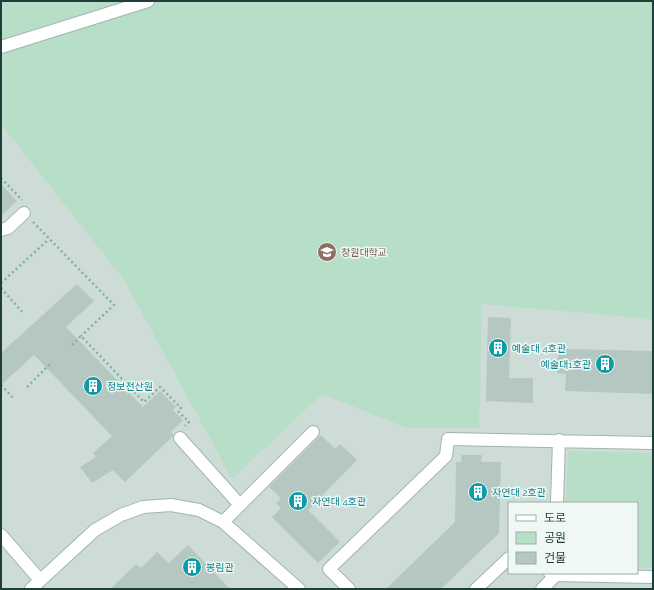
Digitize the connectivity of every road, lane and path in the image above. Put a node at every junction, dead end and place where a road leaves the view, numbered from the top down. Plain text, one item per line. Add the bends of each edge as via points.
1 (148, 1) edge
2 (1, 47) edge
3 (1, 178) edge
4 (24, 213) junction
5 (1, 230) edge
6 (49, 239) junction
7 (1, 283) edge
8 (1, 288) edge
9 (24, 314) dead end
10 (81, 336) junction
11 (72, 345) dead end
12 (52, 362) dead end
13 (1, 385) edge
14 (27, 387) dead end
15 (14, 399) dead end
16 (313, 432) dead end
17 (182, 433) joint
18 (559, 440) junction
19 (653, 442) edge
20 (558, 502) edge
21 (240, 505) junction
22 (222, 522) junction
23 (1, 535) edge
24 (508, 559) edge
25 (554, 574) edge
26 (653, 577) edge
27 (40, 580) junction
28 (31, 589) edge
29 (299, 589) edge
30 (348, 589) edge
31 (476, 589) edge
32 (542, 589) edge

1 - 2 street
3 - 4 path via 25,203
4 - 5 street via 8,228
4 - 6 path
6 - 7 path
6 - 10 path via 114,305
8 - 9 path
10 - 11 path
10 - 17 path via 144,402 160,387 170,400 181,408 178,411 189,422
12 - 14 path
13 - 15 path
16 - 21 street
17 - 21 street
18 - 19 street
18 - 20 street
18 - 30 street via 448,439 446,456 329,569
21 - 22 street
22 - 27 street via 199,510 171,505 143,507 120,515 95,530
22 - 29 street
23 - 27 street
24 - 31 street
25 - 26 street
25 - 32 street
27 - 28 street

